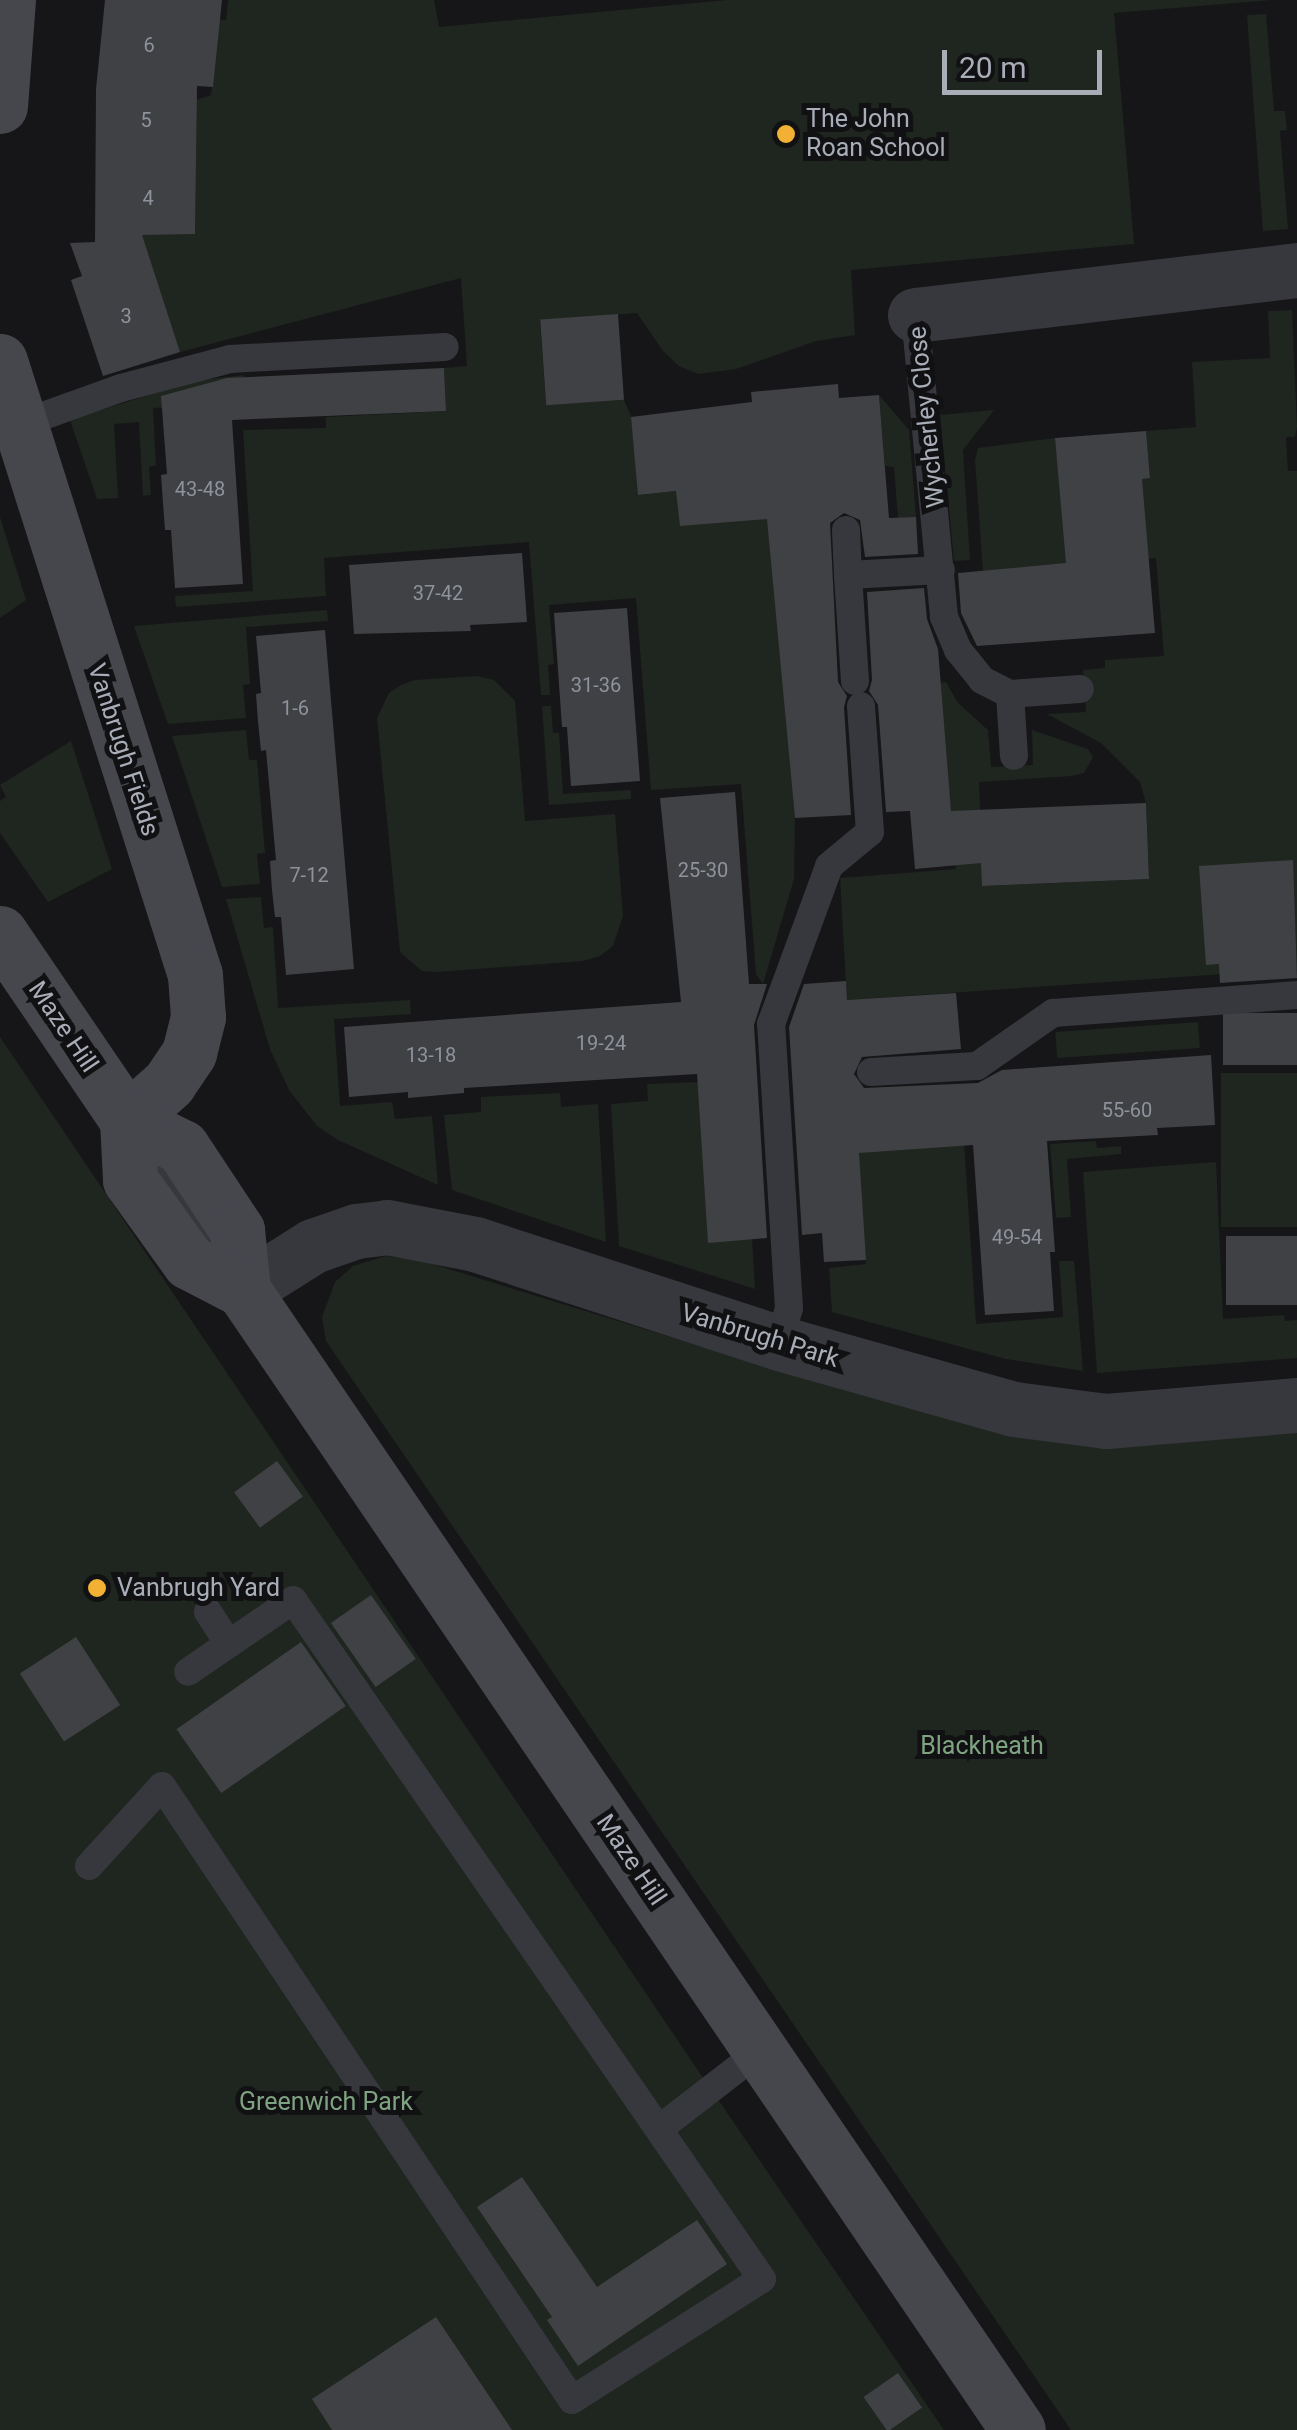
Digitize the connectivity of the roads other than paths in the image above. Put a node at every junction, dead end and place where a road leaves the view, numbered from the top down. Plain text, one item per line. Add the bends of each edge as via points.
1 (8, 0) edge
2 (0, 106) edge
3 (1297, 270) edge
4 (915, 315) joint
5 (445, 347) dead end
6 (0, 360) edge
7 (18, 425) junction
8 (846, 530) dead end
9 (941, 570) junction
10 (848, 575) junction
11 (1080, 688) dead end
12 (1010, 694) junction
13 (1014, 756) dead end
14 (0, 933) edge
15 (1297, 995) edge
16 (871, 1072) dead end
17 (127, 1120) junction
18 (244, 1290) junction
19 (779, 1343) junction
20 (1297, 1405) edge
21 (208, 1612) dead end
22 (229, 1644) junction
23 (188, 1672) dead end
24 (89, 1866) dead end
25 (760, 2052) junction
26 (659, 2129) junction
27 (1018, 2430) edge

1 - 2 street
3 - 4 street, Wycherley Close
4 - 9 lane, Wycherley Close
5 - 7 lane via 230,359
6 - 7 street, Vanbrugh Fields
7 - 17 street, Vanbrugh Fields via 195,976 198,1016 189,1053 169,1083
8 - 10 lane
9 - 10 lane
9 - 12 lane, Wycherley Close via 944,617 958,650 982,680
10 - 19 lane via 870,832 829,866 771,1024 789,1308
11 - 12 lane
12 - 13 lane
14 - 17 street, Maze Hill
15 - 16 lane via 1053,1013 977,1066
17 - 18 street, Maze Hill via 130,1180 189,1262
18 - 19 street, Vanbrugh Park via 313,1246 388,1226 475,1244
18 - 25 street, Maze Hill
19 - 20 street, Vanbrugh Park via 1059,1417 1106,1420
21 - 22 lane
22 - 23 lane
22 - 26 lane via 292,1600
24 - 26 lane via 162,1786 572,2400 762,2280
25 - 26 lane
25 - 27 street, Maze Hill

